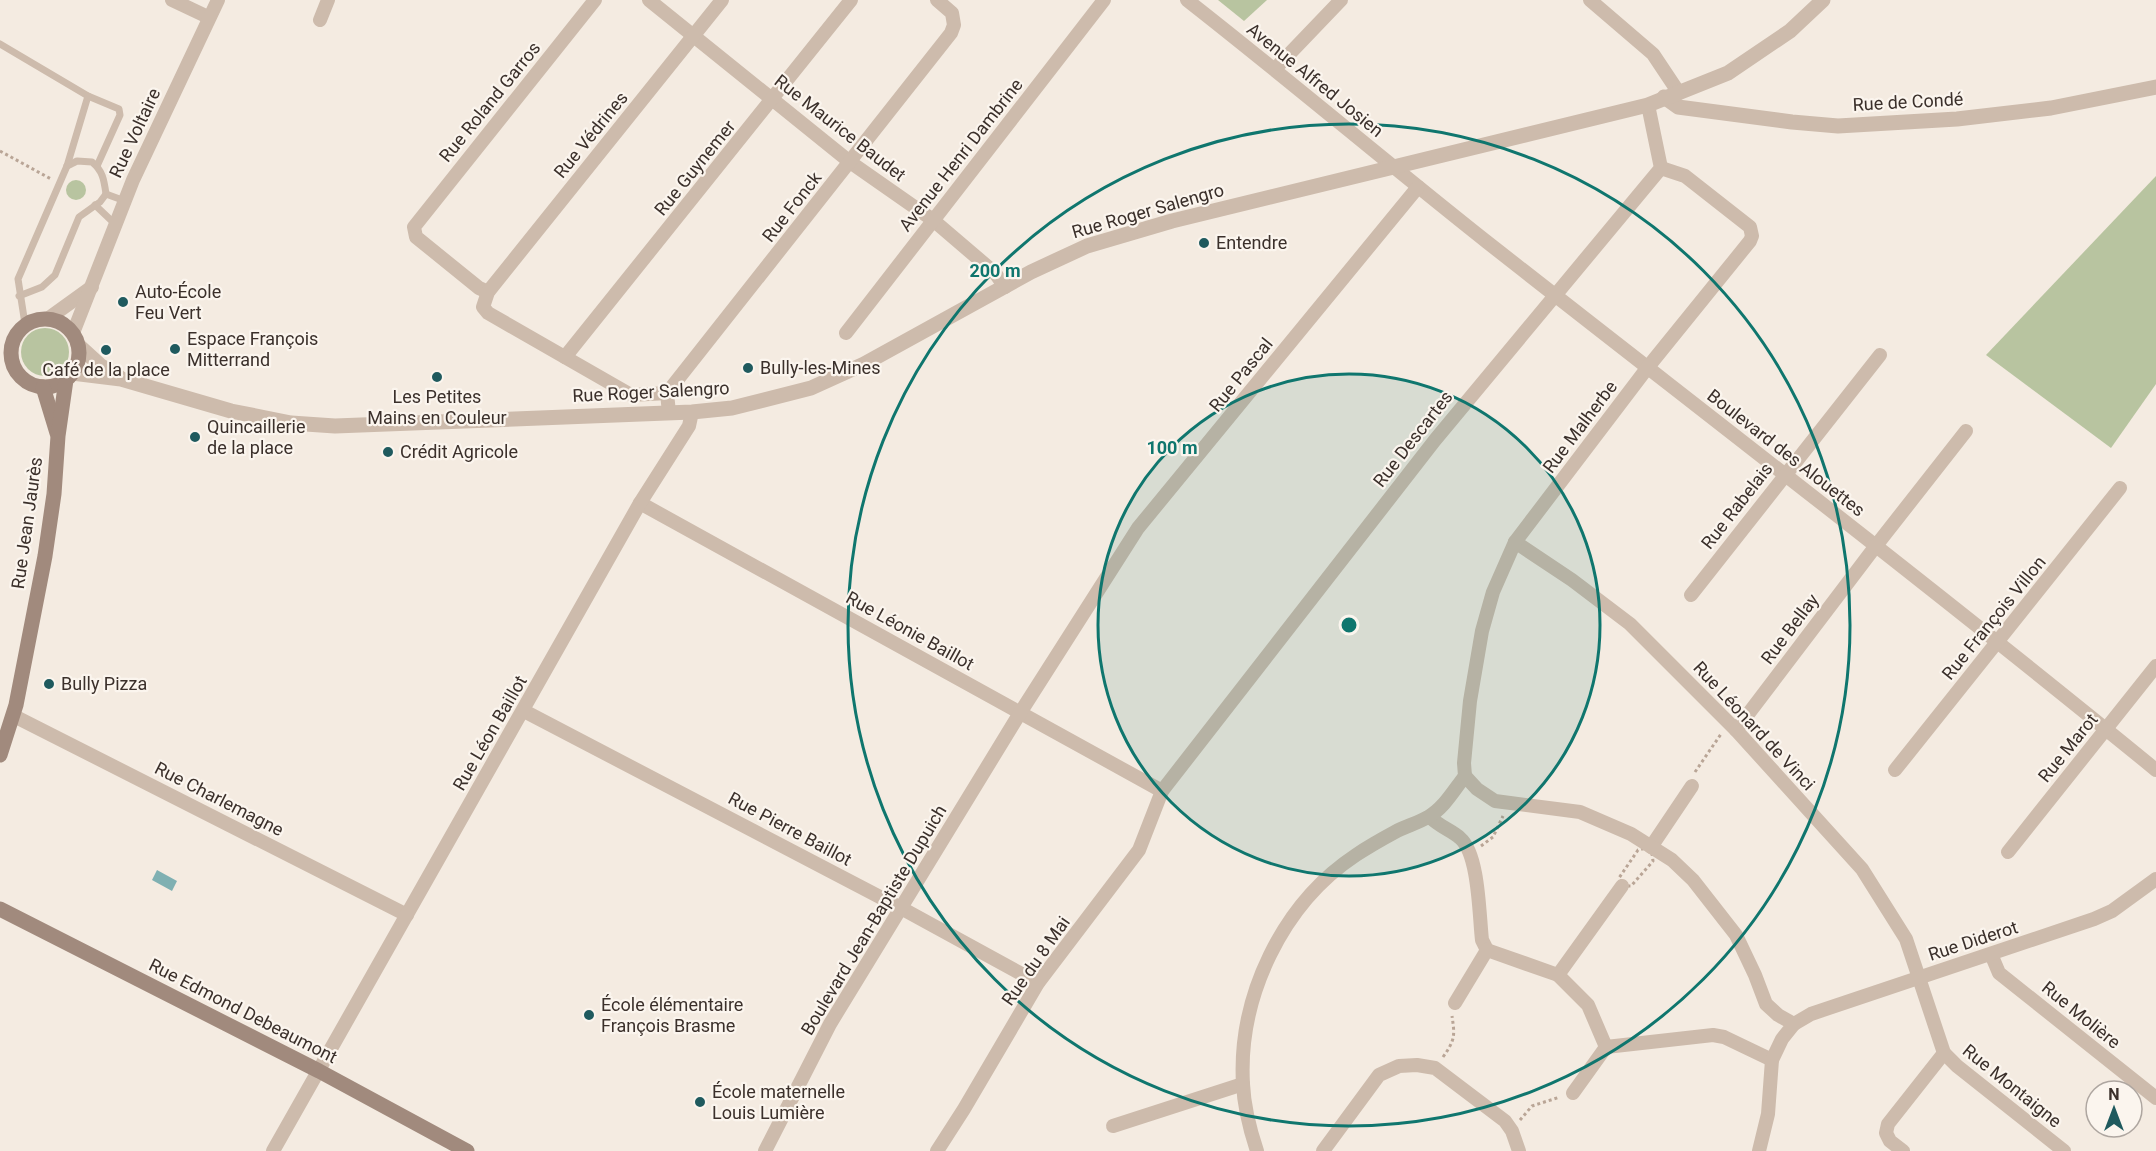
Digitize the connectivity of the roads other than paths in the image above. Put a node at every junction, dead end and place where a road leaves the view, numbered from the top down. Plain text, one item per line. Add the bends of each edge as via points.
1 (172, 0) edge
2 (218, 0) edge
3 (328, 0) edge
4 (595, 0) edge
5 (649, 0) edge
6 (722, 0) edge
7 (851, 0) edge
8 (937, 0) edge
9 (1104, 0) edge
10 (1187, 0) edge
11 (1341, 0) edge
12 (1590, 0) edge
13 (1823, 0) edge
14 (208, 16) junction
15 (320, 20) dead end
16 (693, 36) junction
17 (0, 44) edge
18 (1275, 69) junction
19 (2156, 87) edge
20 (1672, 95) junction
21 (88, 96) junction
22 (773, 100) junction
23 (1648, 105) junction
24 (850, 162) junction
25 (67, 166) junction
26 (97, 166) junction
27 (1392, 167) junction
28 (1661, 168) junction
29 (1418, 187) junction
30 (106, 194) junction
31 (125, 201) junction
32 (95, 205) junction
33 (933, 220) junction
34 (115, 225) junction
35 (93, 285) junction
36 (1005, 287) junction
37 (488, 292) junction
38 (1554, 294) junction
39 (20, 296) junction
40 (49, 318) junction
41 (25, 324) junction
42 (846, 333) dead end
43 (76, 339) junction
44 (6, 344) edge
45 (1880, 355) dead end
46 (565, 357) junction
47 (0, 366) edge
48 (1648, 367) junction
49 (16, 372) junction
50 (69, 376) junction
51 (122, 379) junction
52 (43, 387) junction
53 (668, 393) junction
54 (692, 412) junction
55 (669, 413) junction
56 (1966, 431) dead end
57 (58, 436) junction
58 (1784, 474) junction
59 (2121, 488) dead end
60 (640, 503) junction
61 (1515, 542) junction
62 (1875, 547) junction
63 (1691, 595) dead end
64 (1998, 644) junction
65 (2156, 666) edge
66 (524, 711) junction
67 (1020, 713) junction
68 (14, 716) junction
69 (2106, 729) junction
70 (1736, 730) junction
71 (1, 748) edge
72 (1895, 770) dead end
73 (2156, 770) edge
74 (1465, 776) junction
75 (1692, 786) road end
76 (1162, 790) junction
77 (1430, 817) junction
78 (1651, 847) junction
79 (2008, 852) dead end
80 (2156, 879) edge
81 (1622, 886) road end
82 (901, 908) junction
83 (0, 909) edge
84 (407, 915) junction
85 (1487, 950) junction
86 (1991, 954) junction
87 (1558, 975) junction
88 (1920, 977) junction
89 (1038, 983) junction
90 (1455, 1003) road end
91 (1794, 1024) junction
92 (1606, 1047) junction
93 (1944, 1053) junction
94 (1772, 1060) junction
95 (319, 1071) junction
96 (1243, 1084) junction
97 (1573, 1093) road end
98 (2156, 1098) edge
99 (1113, 1126) dead end
100 (273, 1151) edge
101 (467, 1151) edge
102 (765, 1151) edge
103 (937, 1151) edge
104 (1257, 1151) edge
105 (1323, 1151) edge
106 (1519, 1151) edge
107 (1759, 1151) edge
108 (1903, 1151) edge
109 (2064, 1151) edge

1 - 14 street
2 - 14 street, Rue Voltaire
3 - 15 street
4 - 37 street, Rue Roland Garros via 414,227 416,237
5 - 16 street, Rue Maurice Baudet
6 - 16 street, Rue Védrines
7 - 22 street, Rue Guynemer
8 - 24 street, Rue Fonck via 952,13 951,33
9 - 33 street, Avenue Henri Dambrine
10 - 18 street, Avenue Alfred Josien
11 - 18 street
12 - 20 street via 1653,54
13 - 20 street, Rue Roger Salengro via 1790,31 1728,73
14 - 31 street, Rue Voltaire
16 - 22 street, Rue Maurice Baudet
16 - 37 street, Rue Védrines
17 - 21 lane
18 - 27 street, Avenue Alfred Josien
19 - 20 street, Rue de Condé via 2051,108 1958,119 1838,126 1678,107
20 - 23 street, Rue Roger Salengro
21 - 25 lane
21 - 26 lane via 120,111
22 - 24 street, Rue Maurice Baudet
22 - 46 street, Rue Guynemer
23 - 27 street, Rue Roger Salengro
23 - 28 street
24 - 33 street, Rue Maurice Baudet
24 - 53 street, Rue Fonck
25 - 26 lane via 86,160
25 - 39 lane via 19,276
26 - 30 lane via 104,177
27 - 29 street, Boulevard des Alouettes
27 - 36 street, Rue Roger Salengro via 1087,246
28 - 38 street, Rue Descartes
28 - 48 street, Rue Malherbe via 1685,176 1750,227 1752,236
29 - 38 street, Boulevard des Alouettes
29 - 67 street, Rue Pascal via 1138,528
30 - 31 lane
30 - 32 lane
31 - 34 street, Rue Voltaire
32 - 34 lane
32 - 39 lane via 80,218 54,275 42,287
33 - 36 street, Rue Maurice Baudet via 995,273
33 - 42 street, Avenue Henri Dambrine
34 - 35 street, Rue Voltaire
35 - 40 street
35 - 43 street, Rue Voltaire
36 - 54 street, Rue Roger Salengro via 864,364 811,387 732,408
37 - 46 street via 483,307 488,313
38 - 48 street, Boulevard des Alouettes
38 - 76 street, Rue Descartes
39 - 41 lane
40 - 41 main road
40 - 43 main road via 64,324
41 - 44 main road
43 - 50 main road via 77,364
43 - 51 street, Rue Roger Salengro via 101,366
44 - 49 main road
45 - 58 street, Rue Rabelais
46 - 53 street via 631,395
47 - 49 main road
48 - 58 street, Boulevard des Alouettes
48 - 61 street, Rue Malherbe
49 - 52 main road via 31,384
50 - 51 street, Rue Roger Salengro
50 - 52 main road via 58,384
50 - 57 main road, Rue Jean Jaurès
51 - 55 street, Rue Roger Salengro via 231,411 291,423 335,426
52 - 57 main road, Rue Jean Jaurès
53 - 55 street
54 - 55 street, Rue Roger Salengro
54 - 60 street, Rue Léon Baillot via 689,426
56 - 62 street, Rue Bellay
57 - 68 main road, Rue Jean Jaurès via 45,556
58 - 62 street, Boulevard des Alouettes
58 - 63 street, Rue Rabelais
59 - 64 street, Rue François Villon
60 - 66 street, Rue Léon Baillot
60 - 67 street, Rue Léonie Baillot
61 - 70 street, Rue Léonard de Vinci via 1630,624
61 - 74 street, Rue Malherbe via 1493,591 1482,631 1470,701
62 - 64 street, Boulevard des Alouettes
62 - 70 street, Rue Bellay
64 - 69 street, Boulevard des Alouettes
64 - 72 street, Rue François Villon
65 - 69 street, Rue Marot
66 - 82 street, Rue Pierre Baillot
66 - 84 street, Rue Léon Baillot
67 - 76 street, Rue Léonie Baillot
67 - 82 street, Boulevard Jean-Baptiste Dupuich
68 - 71 main road, Rue Jean Jaurès
68 - 84 street, Rue Charlemagne
69 - 73 street, Boulevard des Alouettes
69 - 79 street, Rue Marot
70 - 88 street, Rue Léonard de Vinci via 1862,869 1906,939
74 - 77 street
74 - 78 street via 1495,801 1580,812
75 - 78 street
76 - 89 street, Rue du 8 Mai via 1139,850
77 - 85 street via 1460,837 1471,853 1482,940
77 - 96 street via 1396,831 1355,856 1314,890 1297,911 1266,962 1251,1005
78 - 91 street via 1672,861 1713,903 1736,935 1766,1004
80 - 86 street, Rue Diderot via 2112,911
81 - 87 street
82 - 89 street, Rue Pierre Baillot
82 - 102 street, Boulevard Jean-Baptiste Dupuich via 830,1024
83 - 95 main road, Rue Edmond Debeaumont
84 - 95 street, Rue Léon Baillot
85 - 87 street
85 - 90 street
86 - 88 street, Rue Diderot
86 - 98 street, Rue Molière via 1999,973
87 - 92 street via 1588,1005
88 - 91 street, Rue Diderot via 1811,1014
88 - 93 street, Rue Montaigne
89 - 103 street, Rue du 8 Mai
91 - 94 street
92 - 94 street via 1713,1035
92 - 97 street
93 - 108 street via 1888,1124 1886,1133 1890,1141
93 - 109 street, Rue Montaigne
94 - 107 street via 1768,1114
95 - 100 street, Rue Léon Baillot
95 - 101 main road, Rue Edmond Debeaumont
96 - 99 street
96 - 104 street
105 - 106 street via 1379,1075 1399,1066 1417,1065 1435,1068 1504,1121

